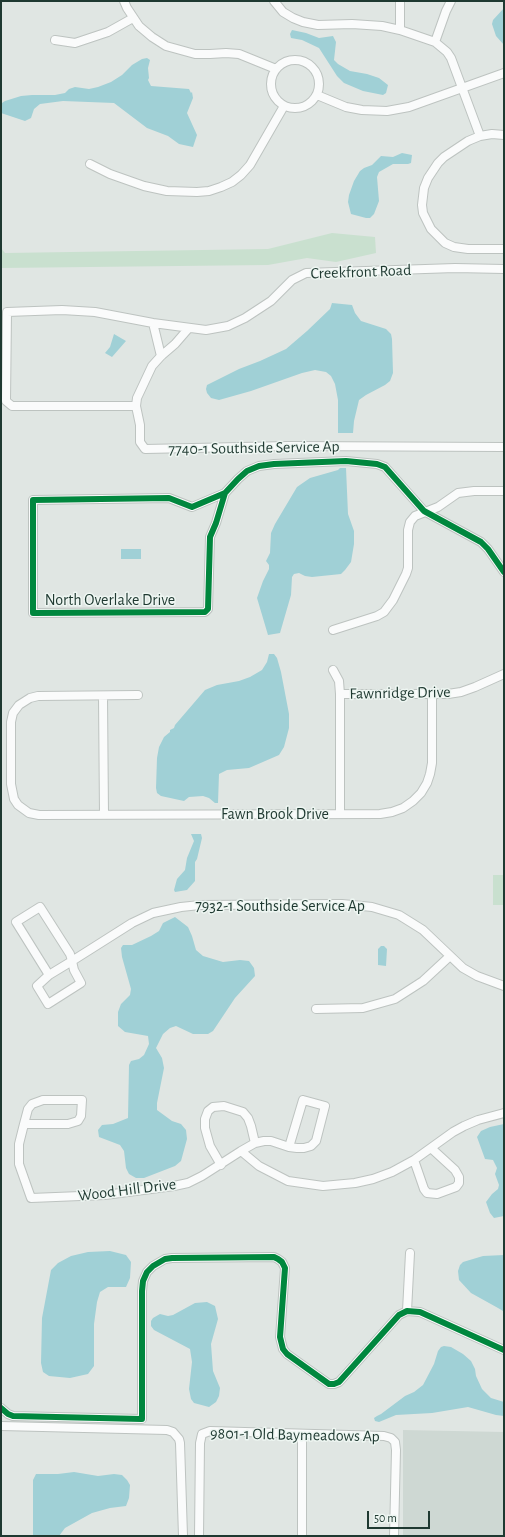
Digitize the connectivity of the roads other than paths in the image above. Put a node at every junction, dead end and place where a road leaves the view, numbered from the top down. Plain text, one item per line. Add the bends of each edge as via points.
1 (124, 1) edge
2 (274, 1) edge
3 (400, 1) edge
4 (451, 1) edge
5 (133, 18) junction
6 (400, 30) junction
7 (55, 40) dead end
8 (435, 42) junction
9 (276, 70) junction
10 (504, 73) edge
11 (462, 88) junction
12 (317, 95) junction
13 (284, 106) junction
14 (504, 135) edge
15 (480, 136) junction
16 (90, 164) dead end
17 (504, 249) edge
18 (504, 269) edge
19 (153, 323) junction
20 (188, 329) junction
21 (161, 356) junction
22 (136, 406) junction
23 (504, 447) edge
24 (504, 492) edge
25 (225, 494) junction
26 (424, 511) junction
27 (504, 572) edge
28 (333, 630) dead end
29 (333, 670) dead end
30 (504, 674) edge
31 (340, 694) junction
32 (432, 694) junction
33 (138, 695) dead end
34 (103, 696) junction
35 (340, 814) junction
36 (104, 815) junction
37 (450, 956) junction
38 (72, 961) junction
39 (50, 975) junction
40 (504, 986) edge
41 (316, 1009) dead end
42 (504, 1114) edge
43 (24, 1124) junction
44 (255, 1143) junction
45 (289, 1147) junction
46 (431, 1148) junction
47 (241, 1151) junction
48 (414, 1160) junction
49 (221, 1165) junction
50 (410, 1253) dead end
51 (407, 1311) junction
52 (504, 1350) edge
53 (1, 1408) edge
54 (1, 1426) edge
55 (302, 1434) junction
56 (183, 1536) edge
57 (200, 1536) edge
58 (302, 1536) edge
59 (394, 1536) edge

1 - 5 street
2 - 6 street via 283,12 303,22 318,25 382,26
3 - 6 street
4 - 8 street
5 - 7 street via 108,32 75,43
5 - 9 street via 152,37 166,46 195,54 239,54
6 - 8 street
8 - 11 street via 451,58
9 - 12 street via 285,62 293,60 308,64 318,76 320,84
9 - 13 street via 271,80 271,88 274,96
10 - 11 street
11 - 12 street via 398,110 374,112 346,106
11 - 15 street
12 - 13 street via 309,105 302,108
13 - 16 street via 250,165 232,182 209,191 167,191 144,186
14 - 15 street
15 - 17 street via 455,148 438,163 424,188 423,213 431,229 445,243 454,247
18 - 20 street, Creekfront Road via 454,268 306,273 292,280 265,306 239,321 220,328
19 - 20 street, Creekfront Road
19 - 21 street
19 - 22 street, Creekfront Road via 95,312 7,312 6,401 12,406
20 - 21 street, 7740-1 Southside Service Ap
21 - 22 street, 7740-1 Southside Service Ap via 148,373
22 - 23 street, 7740-1 Southside Service Ap via 140,442 145,449 289,446
24 - 26 street via 474,491 458,494 438,508
25 - 25 street, North Overlake Drive via 192,507 169,498 33,500 33,613 204,612 208,609 210,537
25 - 26 street via 247,471 259,466 346,461 385,467
26 - 27 street via 481,542
26 - 28 street via 410,522 408,568 393,600 384,612
29 - 31 street via 339,681
30 - 32 street, Fawnridge Drive via 461,692
31 - 32 street, Fawnridge Drive
31 - 35 street
32 - 35 street, Fawn Brook Drive via 432,763 427,783 421,793 403,808 392,812
33 - 34 street
34 - 36 street
34 - 36 street, Fawn Brook Drive via 38,696 19,705 13,713 11,722 11,784 14,799 23,809 39,815
35 - 36 street, Fawn Brook Drive
37 - 38 street, 7932-1 Southside Service Ap via 410,921 386,910 372,907 342,904 200,905 165,910 142,918
37 - 40 street, 7932-1 Southside Service Ap via 477,976
37 - 41 street via 423,981 395,999 363,1008
38 - 39 street, 7932-1 Southside Service Ap
38 - 39 street, 7932-1 Southside Service Ap via 81,983 48,1004 37,986
38 - 39 street via 40,907 16,922
42 - 46 street via 464,1126
43 - 43 street via 28,1109 37,1102 82,1100 81,1116 74,1123
43 - 49 street, Wood Hill Drive via 19,1144 19,1164 31,1198 105,1195 161,1189 188,1183
44 - 45 street via 272,1141
44 - 47 street
44 - 49 street via 248,1118 243,1112 224,1106 213,1107 205,1119 205,1128 210,1146
45 - 45 street via 303,1100 325,1106 316,1141 304,1148
46 - 48 street
46 - 48 street via 456,1170 459,1183 456,1187 437,1194 427,1193
47 - 48 street via 259,1166 288,1181 323,1186 338,1186 373,1179
47 - 49 street, Wood Hill Drive
50 - 51 street
51 - 52 street via 420,1312
51 - 53 street via 399,1315 339,1382 329,1384 283,1349 280,1338 285,1268 282,1262 274,1257 165,1259 153,1266 143,1281 142,1419 13,1416
54 - 56 street via 173,1432 180,1443
55 - 57 street, 9801-1 Old Baymeadows Ap via 210,1431 202,1434
55 - 58 street
55 - 59 street, 9801-1 Old Baymeadows Ap via 384,1436 395,1442

